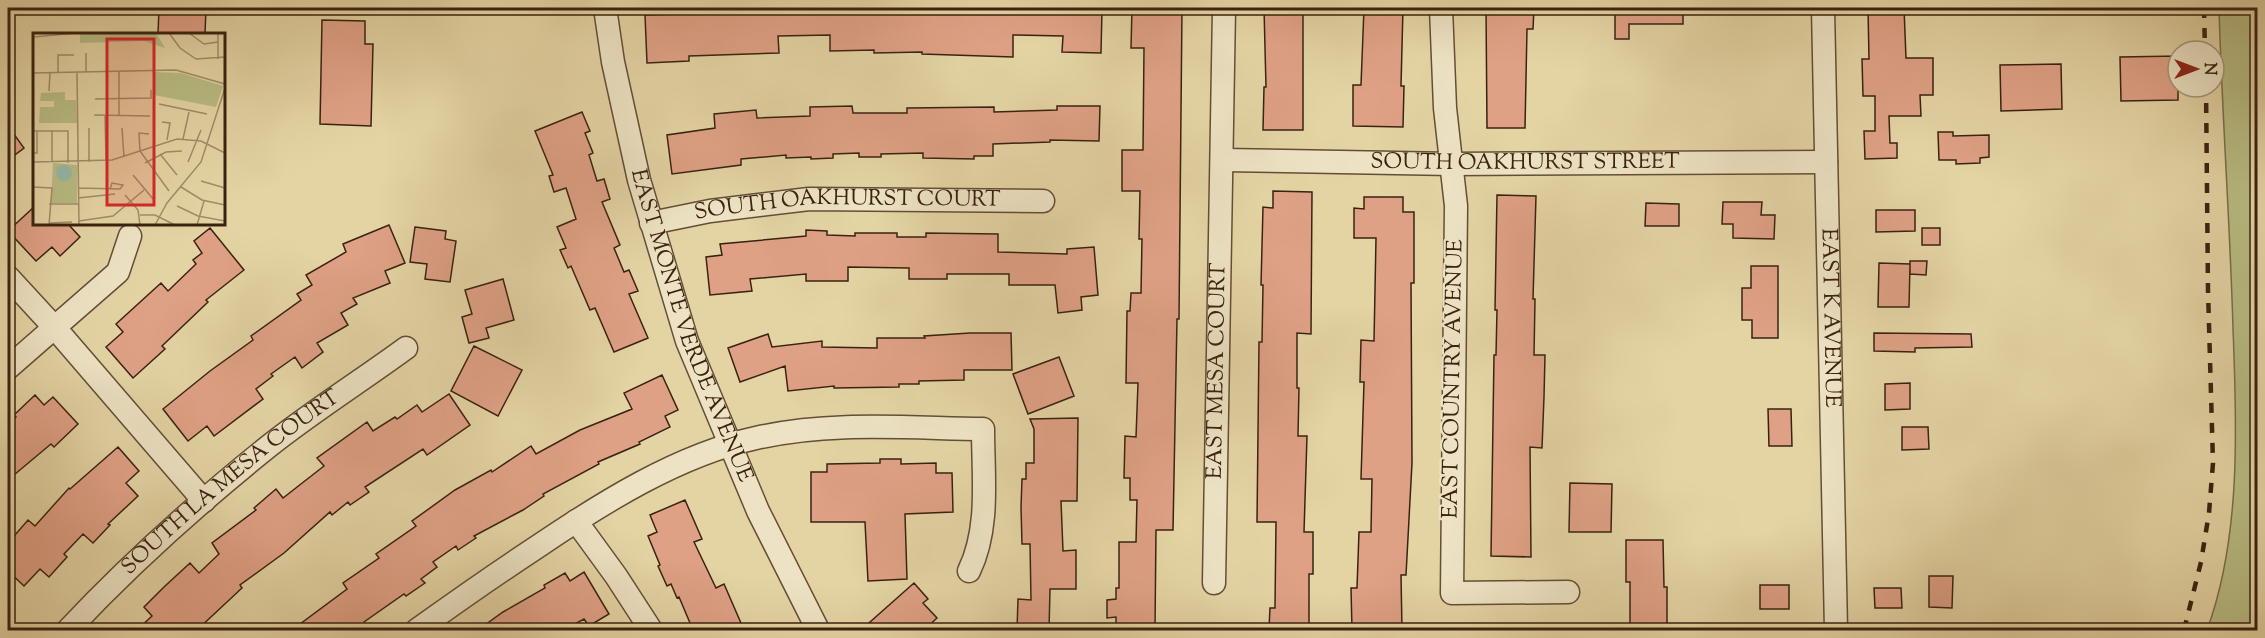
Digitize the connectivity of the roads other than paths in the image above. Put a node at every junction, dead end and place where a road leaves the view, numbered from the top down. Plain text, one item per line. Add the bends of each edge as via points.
1 (605, 8) edge
2 (1224, 8) edge
3 (1441, 8) edge
4 (1823, 8) edge
5 (1223, 160) junction
6 (1826, 162) junction
7 (1452, 164) junction
8 (1043, 201) dead end
9 (651, 223) junction
10 (130, 236) dead end
11 (8, 277) edge
12 (55, 328) junction
13 (406, 348) dead end
14 (8, 368) edge
15 (729, 444) junction
16 (204, 501) junction
17 (576, 521) junction
18 (969, 571) dead end
19 (1214, 584) dead end
20 (1568, 592) dead end
21 (68, 630) edge
22 (417, 630) edge
23 (651, 630) edge
24 (818, 630) edge
25 (1836, 630) edge

1 - 9 street, EAST MONTE VERDE AVENUE via 626,128
2 - 5 street, EAST MESA COURT
3 - 7 street, EAST COUNTRY AVENUE
4 - 6 street, EAST K AVENUE
5 - 7 street, SOUTH OAKHURST STREET
5 - 19 street, EAST MESA COURT
6 - 7 street, SOUTH OAKHURST STREET
6 - 25 street, EAST K AVENUE
7 - 20 street, EAST COUNTRY AVENUE via 1456,206 1452,593
8 - 9 street, SOUTH OAKHURST COURT via 809,199 710,211
9 - 15 street, EAST MONTE VERDE AVENUE via 687,340
10 - 12 street via 118,272
11 - 12 street
12 - 14 street
12 - 16 street
13 - 16 street, SOUTH LA MESA COURT via 271,445
15 - 17 street via 655,477
15 - 18 street via 821,428 983,429 983,532
15 - 24 street, EAST MONTE VERDE AVENUE
16 - 21 street, SOUTH LA MESA COURT via 114,581
17 - 22 street
17 - 23 street

